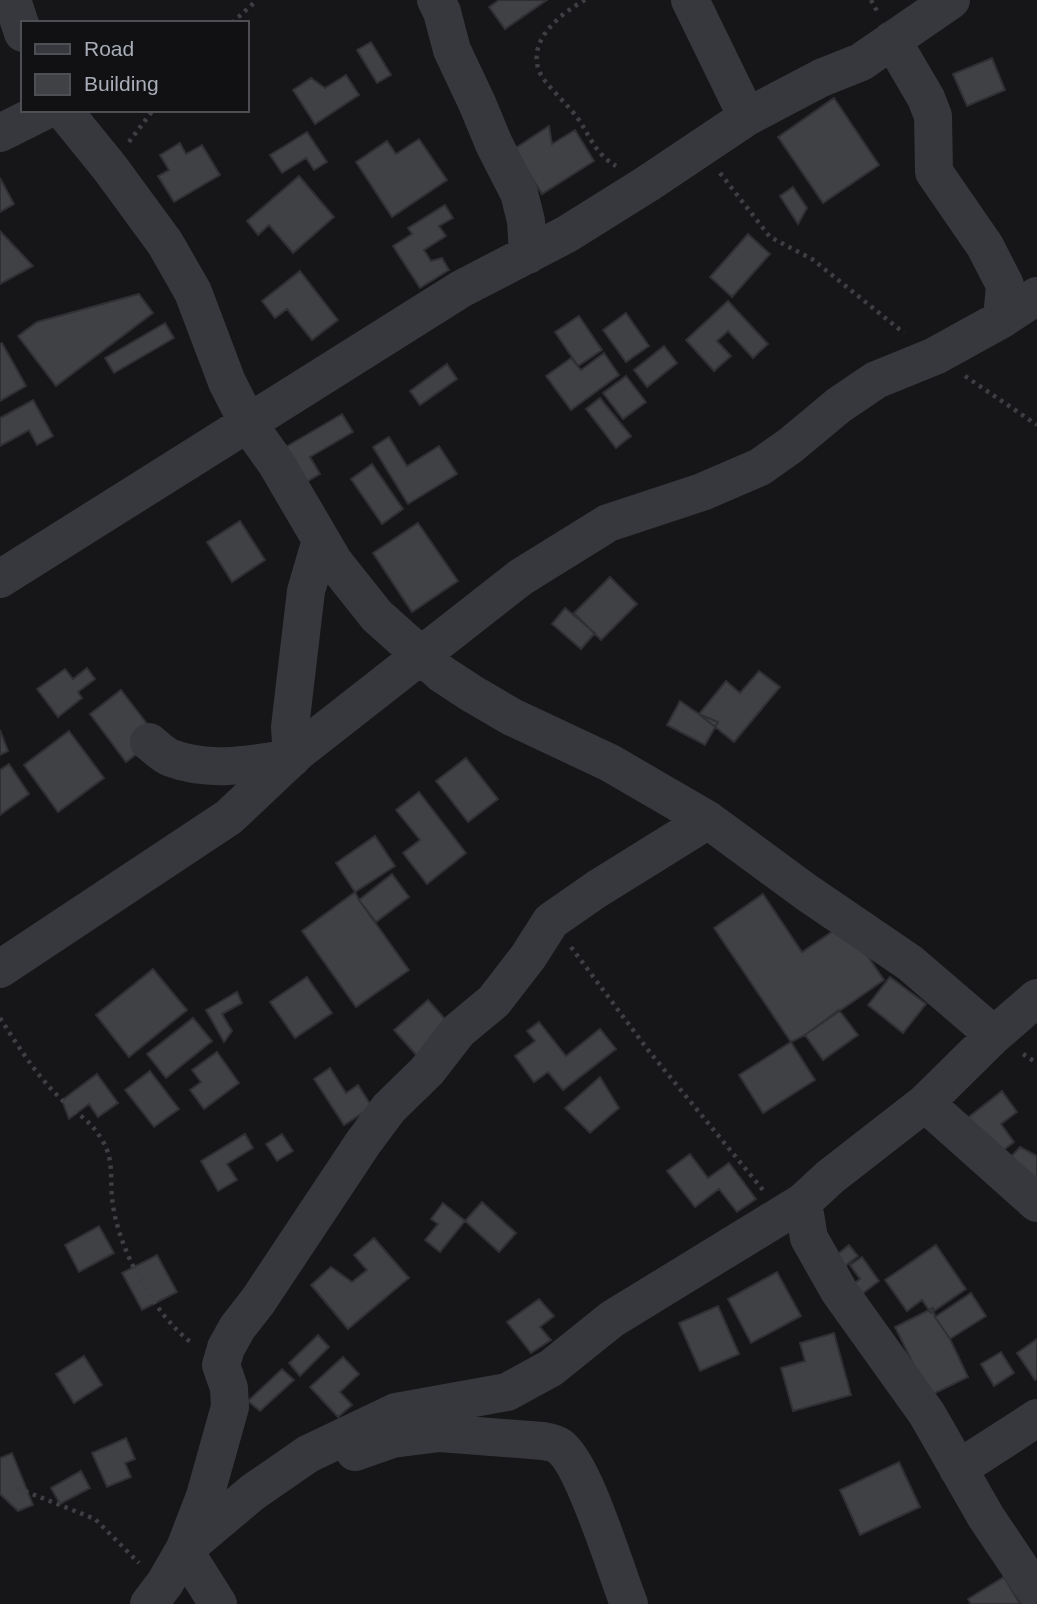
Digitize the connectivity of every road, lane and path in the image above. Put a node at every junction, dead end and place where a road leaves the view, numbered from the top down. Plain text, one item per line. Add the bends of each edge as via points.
1 (12, 0) edge
2 (257, 0) edge
3 (436, 0) edge
4 (585, 0) edge
5 (690, 0) edge
6 (951, 0) edge
7 (234, 21) edge
8 (21, 27) edge
9 (892, 40) junction
10 (42, 112) edge
11 (65, 112) edge
12 (747, 117) junction
13 (0, 133) edge
14 (700, 148) junction
15 (647, 184) junction
16 (528, 255) junction
17 (1037, 296) edge
18 (1002, 319) junction
19 (935, 356) junction
20 (249, 425) junction
21 (1037, 425) edge
22 (321, 540) junction
23 (2, 573) edge
24 (419, 655) junction
25 (149, 742) dead end
26 (292, 758) junction
27 (708, 820) junction
28 (551, 921) junction
29 (0, 970) edge
30 (1037, 998) edge
31 (0, 1018) edge
32 (994, 1035) junction
33 (925, 1103) junction
34 (1037, 1203) edge
35 (793, 1208) junction
36 (221, 1365) junction
37 (1037, 1418) edge
38 (958, 1469) junction
39 (18, 1488) dead end
40 (184, 1550) junction
41 (1037, 1593) edge
42 (157, 1594) edge
43 (218, 1604) edge
44 (629, 1604) edge

1 - 8 street
2 - 7 path
3 - 16 street via 452,50 519,192
4 - 15 path via 547,29 537,64 542,78 576,116 595,149
5 - 12 street
6 - 9 street
9 - 12 street via 861,62
9 - 18 street via 933,116 934,172 985,246 1005,285
10 - 13 street
11 - 20 street via 165,243 193,292 227,382
12 - 14 street
14 - 15 street
14 - 19 path via 770,237 813,259
15 - 16 street
16 - 20 street via 461,289
17 - 18 street
18 - 19 street
19 - 21 path
19 - 24 street via 876,380 760,467 608,523 521,577
20 - 22 street
20 - 23 street
22 - 24 street via 377,616
22 - 26 street via 306,592 290,727
24 - 26 street
24 - 27 street via 512,717 610,763
25 - 26 street via 169,757 200,765 237,766
26 - 29 street via 229,817
27 - 28 street
27 - 32 street via 910,963
28 - 35 path via 648,1051
28 - 36 street via 494,1001 458,1031 427,1071 388,1108 237,1328
30 - 32 street
31 - 36 path via 25,1057 62,1100 85,1117 103,1142 111,1162 119,1233 144,1289 183,1336
32 - 33 street
33 - 34 street
33 - 35 street
35 - 38 street via 839,1291 927,1414
35 - 40 street via 612,1319 551,1368 507,1392 396,1412 308,1454 253,1492
36 - 40 street via 230,1407
37 - 38 street
38 - 41 street
39 - 42 path via 95,1519 145,1569
40 - 42 street
40 - 43 street
40 - 44 street via 214,1551 289,1482 392,1439 440,1433 543,1441 558,1445 576,1467

